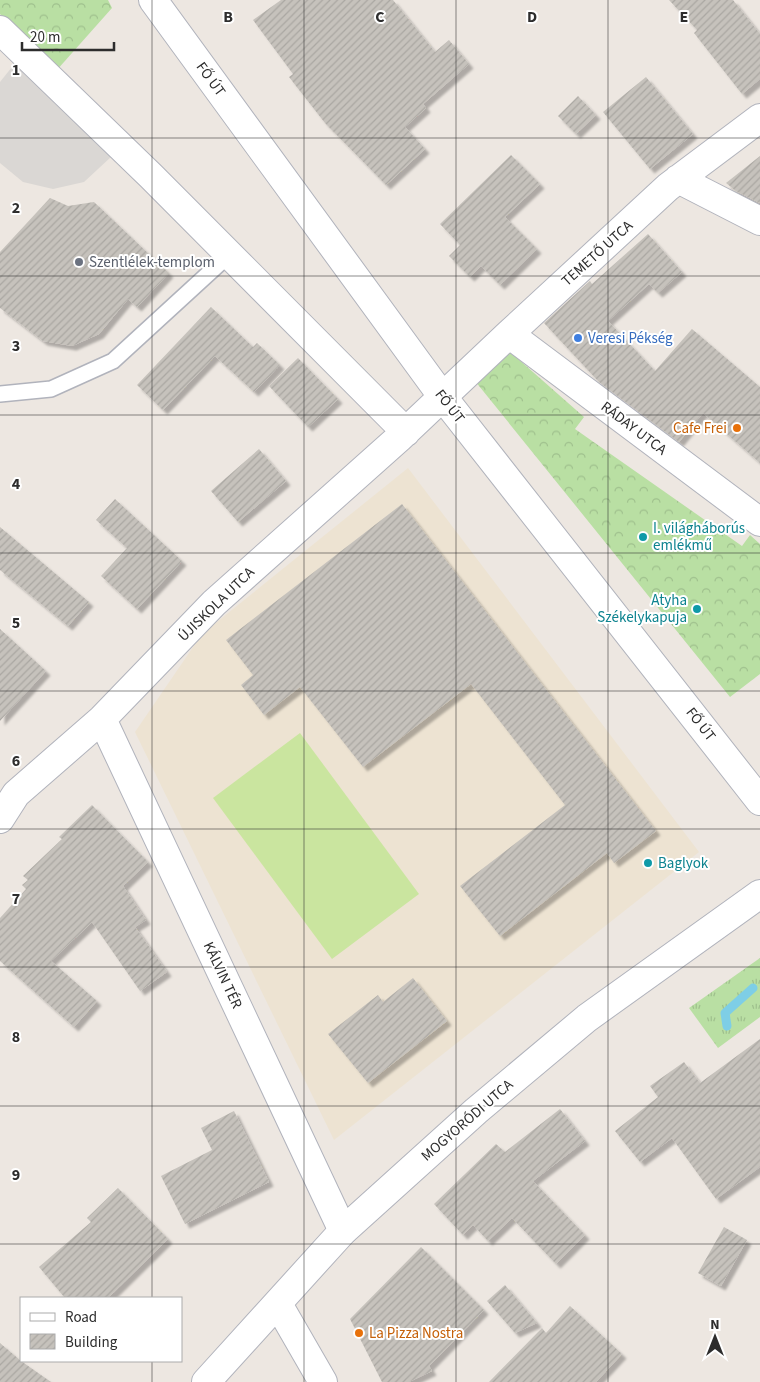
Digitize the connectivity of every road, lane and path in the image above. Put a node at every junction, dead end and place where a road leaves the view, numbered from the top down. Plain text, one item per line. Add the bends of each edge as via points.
1 (154, 0) edge
2 (0, 30) edge
3 (760, 118) edge
4 (678, 179) junction
5 (760, 220) edge
6 (228, 252) junction
7 (509, 334) junction
8 (0, 394) edge
9 (442, 396) junction
10 (406, 432) junction
11 (760, 522) edge
12 (102, 719) junction
13 (760, 801) edge
14 (0, 819) edge
15 (760, 894) edge
16 (343, 1232) junction
17 (278, 1304) junction
18 (206, 1382) edge
19 (323, 1382) edge

1 - 9 street, FŐ ÚT
2 - 6 street
3 - 4 street, TEMETŐ UTCA
4 - 5 street
4 - 7 street, TEMETŐ UTCA
6 - 8 lane via 113,362 51,389
6 - 10 street
7 - 9 street, TEMETŐ UTCA
7 - 11 street, RÁDAY UTCA
9 - 10 street, ÚJISKOLA UTCA
9 - 13 street, FŐ ÚT
10 - 12 street, ÚJISKOLA UTCA via 214,603
12 - 14 street, ÚJISKOLA UTCA via 16,794
12 - 16 street, KÁLVIN TÉR
15 - 16 street, MOGYORÓDI UTCA via 588,1018 476,1111
16 - 17 street, MOGYORÓDI UTCA
17 - 18 street, MOGYORÓDI UTCA
17 - 19 street

